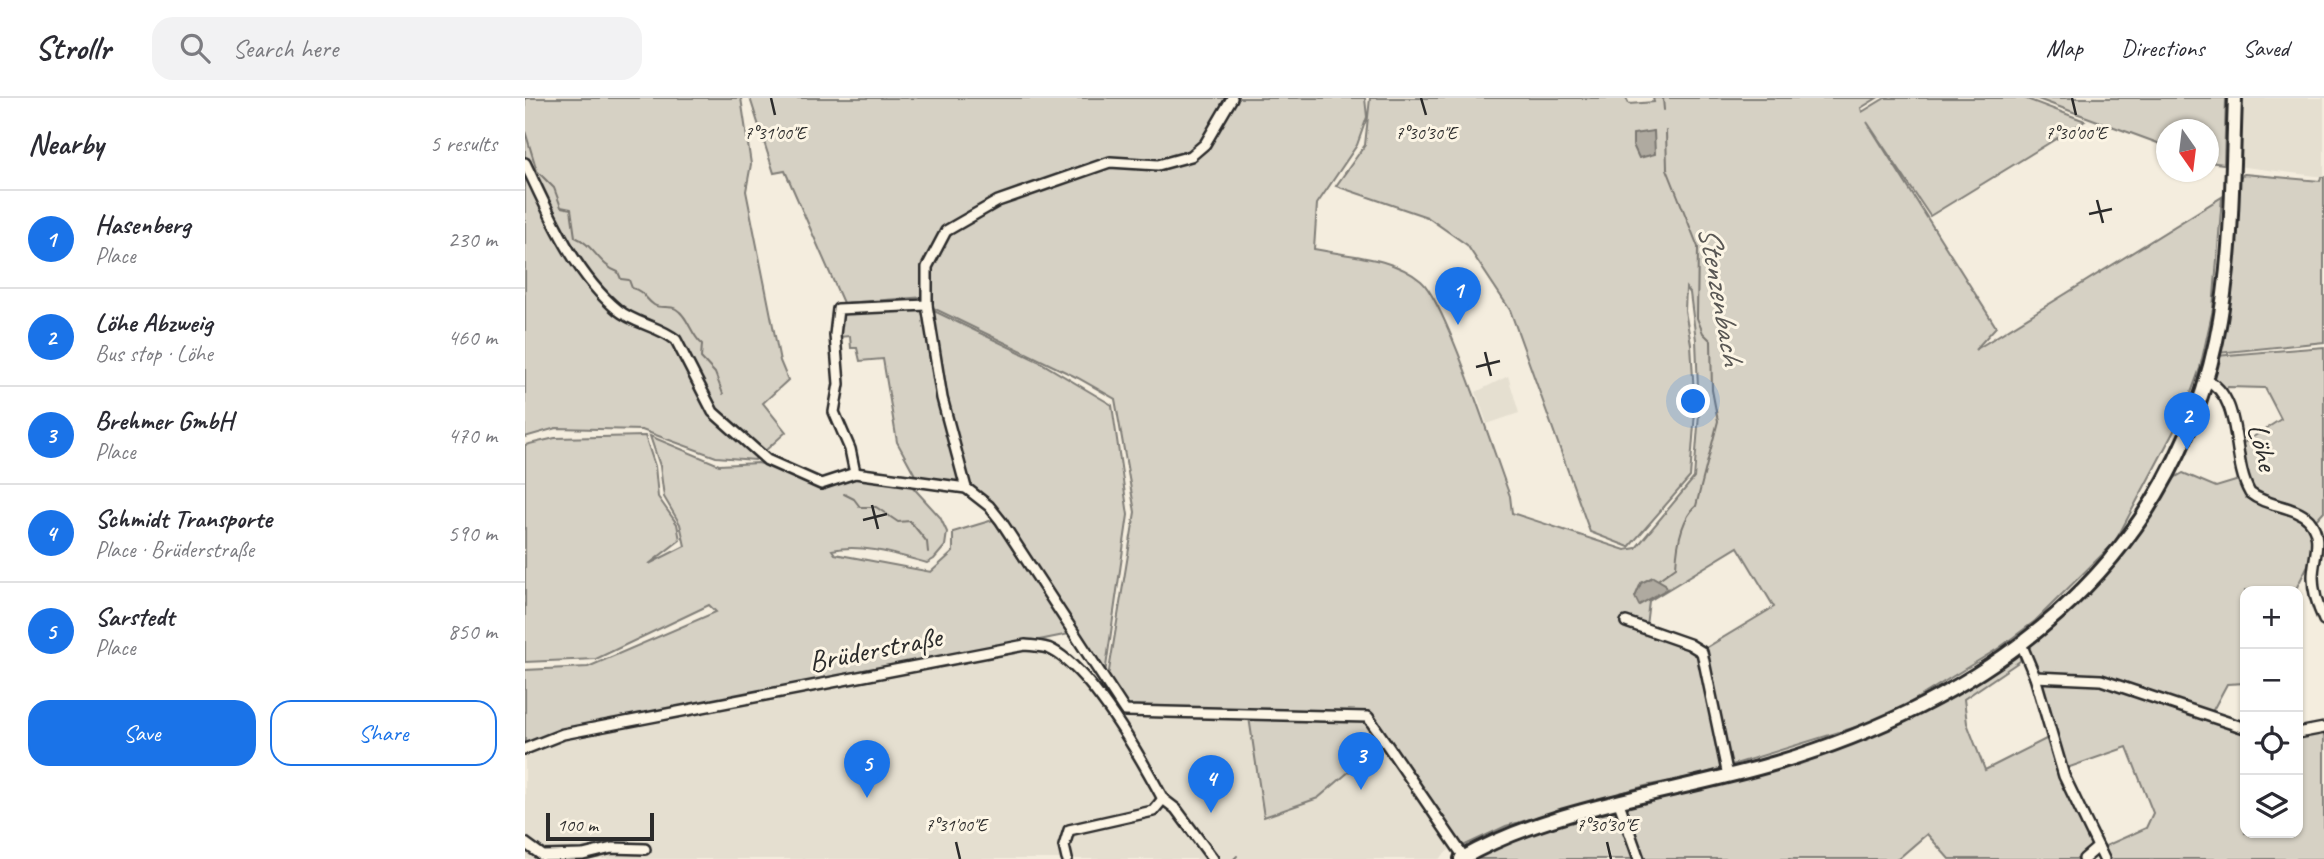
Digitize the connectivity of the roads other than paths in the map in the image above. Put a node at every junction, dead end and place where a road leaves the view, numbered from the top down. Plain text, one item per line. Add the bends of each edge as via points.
1 (1232, 98) edge
2 (2235, 98) edge
3 (525, 163) edge
4 (927, 305) junction
5 (2205, 379) junction
6 (855, 473) junction
7 (966, 488) junction
8 (2324, 620) edge
9 (1626, 622) dead end
10 (2022, 646) junction
11 (2035, 677) junction
12 (2240, 726) edge
13 (2324, 728) edge
14 (2303, 732) edge
15 (525, 749) edge
16 (1728, 776) junction
17 (1163, 799) junction
18 (1619, 803) junction
19 (525, 843) edge
20 (2098, 847) junction
21 (645, 849) dead end
22 (1462, 858) edge
23 (1066, 859) edge
24 (1213, 859) edge
25 (1639, 859) edge
26 (2084, 859) edge
27 (2104, 859) edge

1 - 4 street via 1205,144 1191,156 1158,165 1110,162 998,201 946,231 927,267
2 - 5 main road via 2227,275
3 - 6 street via 557,228 602,294 619,311 676,340 713,412 767,460 821,484
4 - 6 street via 838,309 839,384 834,412
4 - 7 street via 941,398
5 - 8 street, Löhe via 2226,396 2250,493 2301,514 2313,525 2319,539 2313,578
5 - 10 main road via 2176,454 2122,544 2087,586
6 - 7 street
7 - 22 street via 989,506 1125,711 1368,717
9 - 16 street via 1702,652
10 - 11 street
10 - 16 main road via 1977,677 1887,724
11 - 12 street via 2101,680
11 - 20 street via 2064,776
13 - 14 street
15 - 17 street, Brüderstraße via 563,734 1025,645 1050,649 1074,666
16 - 18 main road
17 - 23 street via 1153,811 1069,830
17 - 24 street, Brüderstraße via 1176,809
18 - 22 main road via 1512,833
18 - 25 street
19 - 21 street via 543,856
20 - 26 street
20 - 27 street

